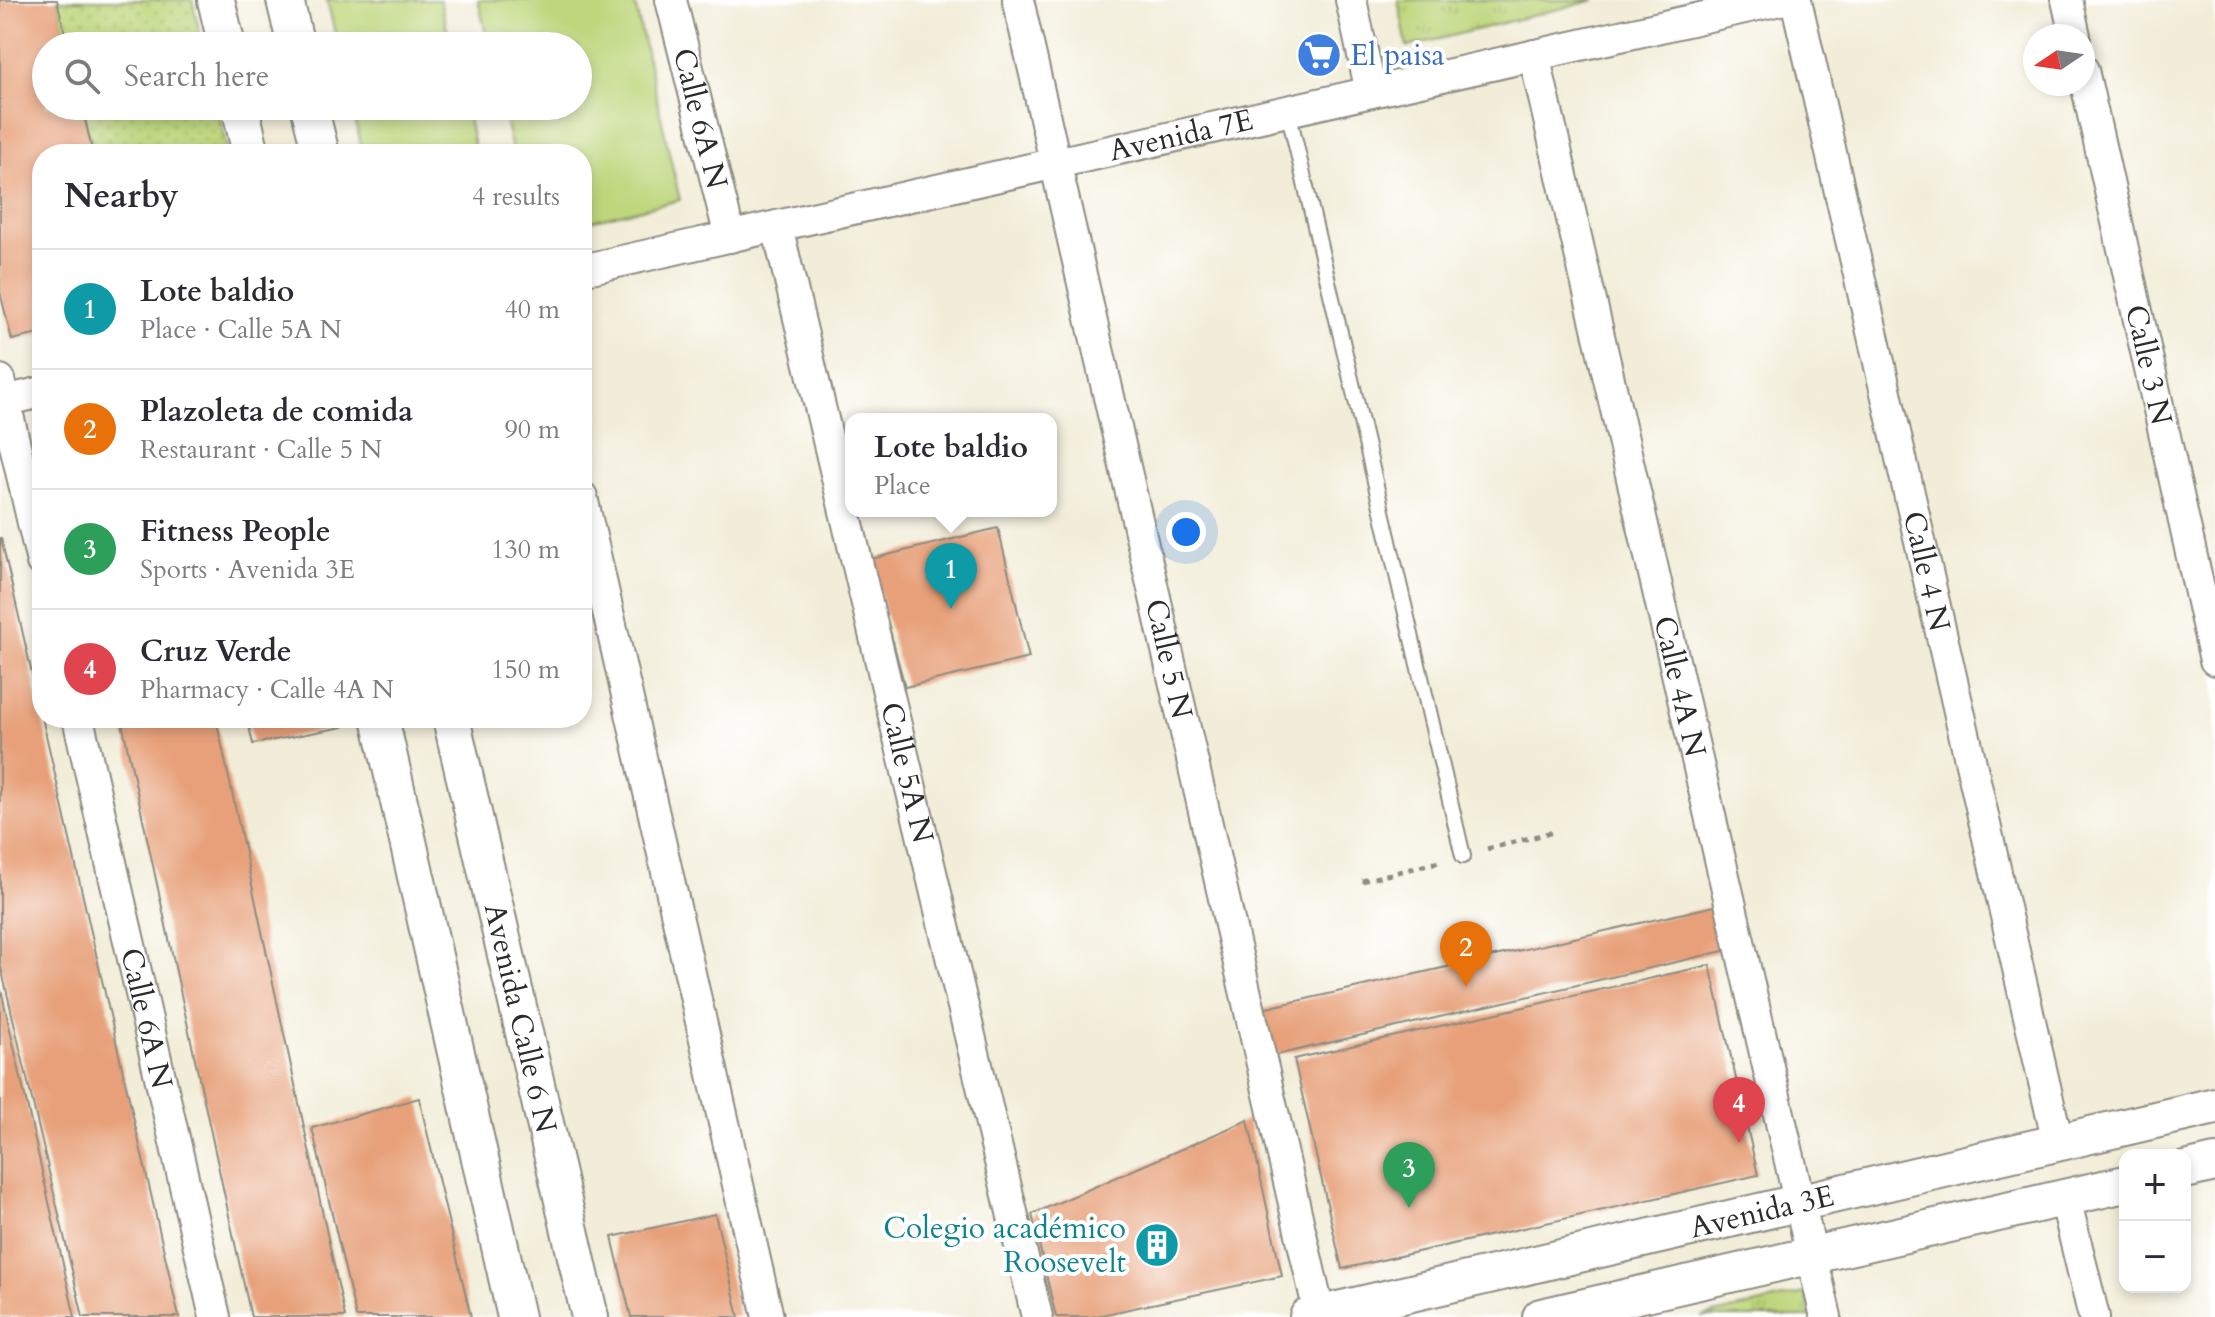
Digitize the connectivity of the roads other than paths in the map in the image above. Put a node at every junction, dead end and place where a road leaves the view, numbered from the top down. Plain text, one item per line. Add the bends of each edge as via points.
1 (216, 0) edge
2 (285, 0) edge
3 (671, 0) edge
4 (1018, 0) edge
5 (1351, 0) edge
6 (1780, 0) edge
7 (1796, 0) edge
8 (2067, 0) edge
9 (2072, 24) edge
10 (224, 32) edge
11 (293, 32) edge
12 (1534, 55) junction
13 (1371, 92) junction
14 (2089, 96) edge
15 (1288, 111) junction
16 (243, 120) edge
17 (312, 120) edge
18 (249, 144) edge
19 (318, 144) edge
20 (1056, 163) junction
21 (777, 226) junction
22 (730, 237) junction
23 (592, 268) edge
24 (32, 392) edge
25 (2, 394) edge
26 (845, 511) edge
27 (846, 517) edge
28 (32, 520) edge
29 (592, 541) edge
30 (2215, 660) edge
31 (80, 728) edge
32 (382, 728) edge
33 (453, 728) edge
34 (1463, 856) dead end
35 (2215, 1106) edge
36 (2058, 1143) junction
37 (2215, 1163) edge
38 (2191, 1169) edge
39 (2119, 1185) edge
40 (2065, 1198) junction
41 (1800, 1202) junction
42 (1812, 1255) junction
43 (1316, 1316) edge
44 (215, 1317) edge
45 (516, 1317) edge
46 (590, 1317) edge
47 (768, 1317) edge
48 (1037, 1317) edge
49 (1541, 1317) edge
50 (1826, 1317) edge
51 (2094, 1317) edge

1 - 10 street
2 - 11 street
3 - 22 street, Calle 6A N
4 - 20 street, Calle 5 N
5 - 13 street
6 - 12 street, Avenida 7E
7 - 36 street, Calle 4 N
8 - 9 street
12 - 13 street, Avenida 7E
12 - 41 street, Calle 4A N
13 - 15 street, Avenida 7E
14 - 30 street, Calle 3 N
15 - 20 street, Avenida 7E
15 - 34 lane
16 - 18 street
17 - 19 street
20 - 21 street, Avenida 7E
20 - 43 street, Calle 5 N
21 - 22 street, Avenida 7E
21 - 26 street, Calle 5A N
22 - 23 street, Avenida 7E
24 - 25 street
25 - 28 street
27 - 48 street, Calle 5A N
29 - 47 street
31 - 44 street, Calle 6A N
32 - 45 street
33 - 46 street, Avenida Calle 6 N
35 - 36 street, Avenida 3E
36 - 41 street, Avenida 3E
37 - 38 street
39 - 40 street, Avenida 3E
40 - 42 street, Avenida 3E
40 - 51 street
41 - 42 street, Calle 4A N
41 - 43 street, Avenida 3E
42 - 49 street, Avenida 3E
42 - 50 street, Calle 4A N

